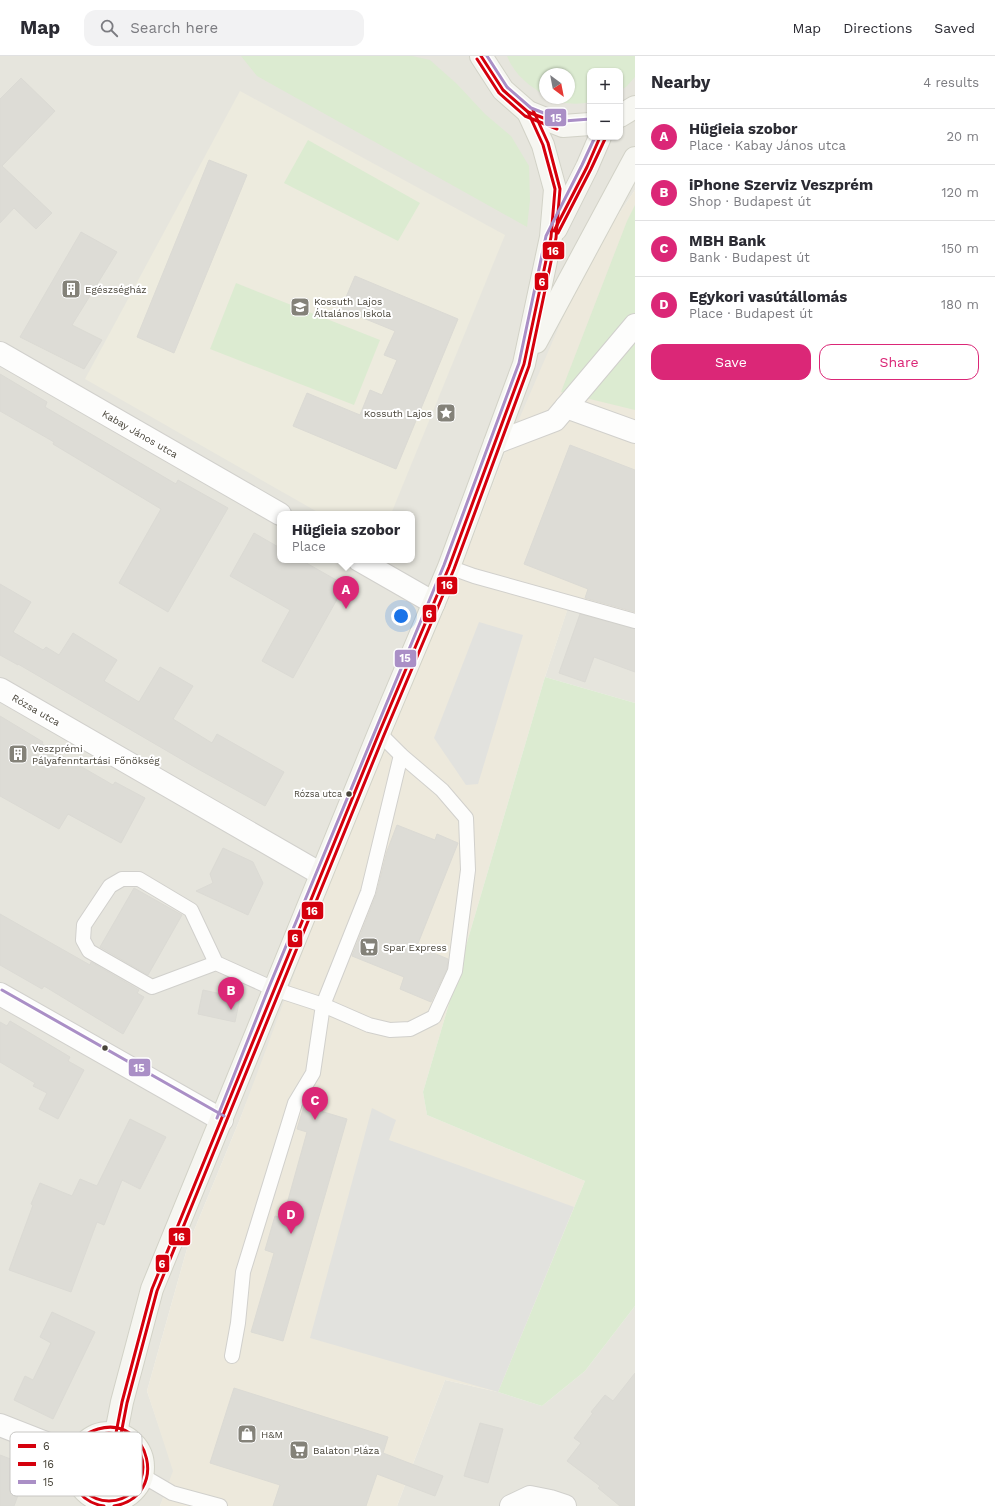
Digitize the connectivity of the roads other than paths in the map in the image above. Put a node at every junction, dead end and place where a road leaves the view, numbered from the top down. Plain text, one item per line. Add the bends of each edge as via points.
1 (479, 57) edge
2 (635, 107) edge
3 (528, 112) junction
4 (623, 114) edge
5 (587, 124) edge
6 (599, 140) edge
7 (635, 158) edge
8 (551, 237) junction
9 (635, 325) edge
10 (0, 353) edge
11 (524, 364) junction
12 (566, 407) junction
13 (635, 432) edge
14 (495, 443) junction
15 (277, 512) edge
16 (364, 563) edge
17 (449, 567) junction
18 (434, 603) junction
19 (635, 621) edge
20 (0, 689) edge
21 (379, 733) junction
22 (401, 754) junction
23 (321, 874) junction
24 (216, 963) junction
25 (274, 989) junction
26 (0, 994) edge
27 (323, 1005) junction
28 (222, 1120) junction
29 (232, 1356) dead end
30 (0, 1425) edge
31 (18, 1432) edge
32 (116, 1432) edge
33 (142, 1457) edge
34 (143, 1476) joint
35 (129, 1496) edge
36 (92, 1502) edge
37 (521, 1502) edge
38 (220, 1506) edge
39 (565, 1506) edge

1 - 3 main road via 503,90
2 - 4 main road
3 - 5 main road via 563,126
3 - 8 main road via 543,144 555,189
6 - 8 main road
7 - 11 main road
8 - 11 main road
9 - 12 street
10 - 15 street, Kabay János utca
11 - 14 main road
12 - 13 street
12 - 14 street via 555,420
14 - 17 main road
16 - 18 street
17 - 18 main road
17 - 19 lane
18 - 21 main road
20 - 23 street, Rózsa utca
21 - 22 lane
21 - 23 main road
22 - 27 lane via 368,892
22 - 27 lane via 442,790 466,818 468,870 455,971 434,1017 410,1029 390,1030 369,1025
23 - 25 main road
24 - 24 lane via 152,988 89,950 83,940 84,925 110,886 122,879 139,879 191,910
24 - 25 lane
25 - 27 lane
25 - 28 main road
26 - 28 street
27 - 29 lane via 313,1073 294,1103 243,1272
28 - 32 main road via 152,1289
30 - 31 street
33 - 34 main road
34 - 38 lane via 172,1493
35 - 36 main road via 117,1501
37 - 39 street via 550,1501

